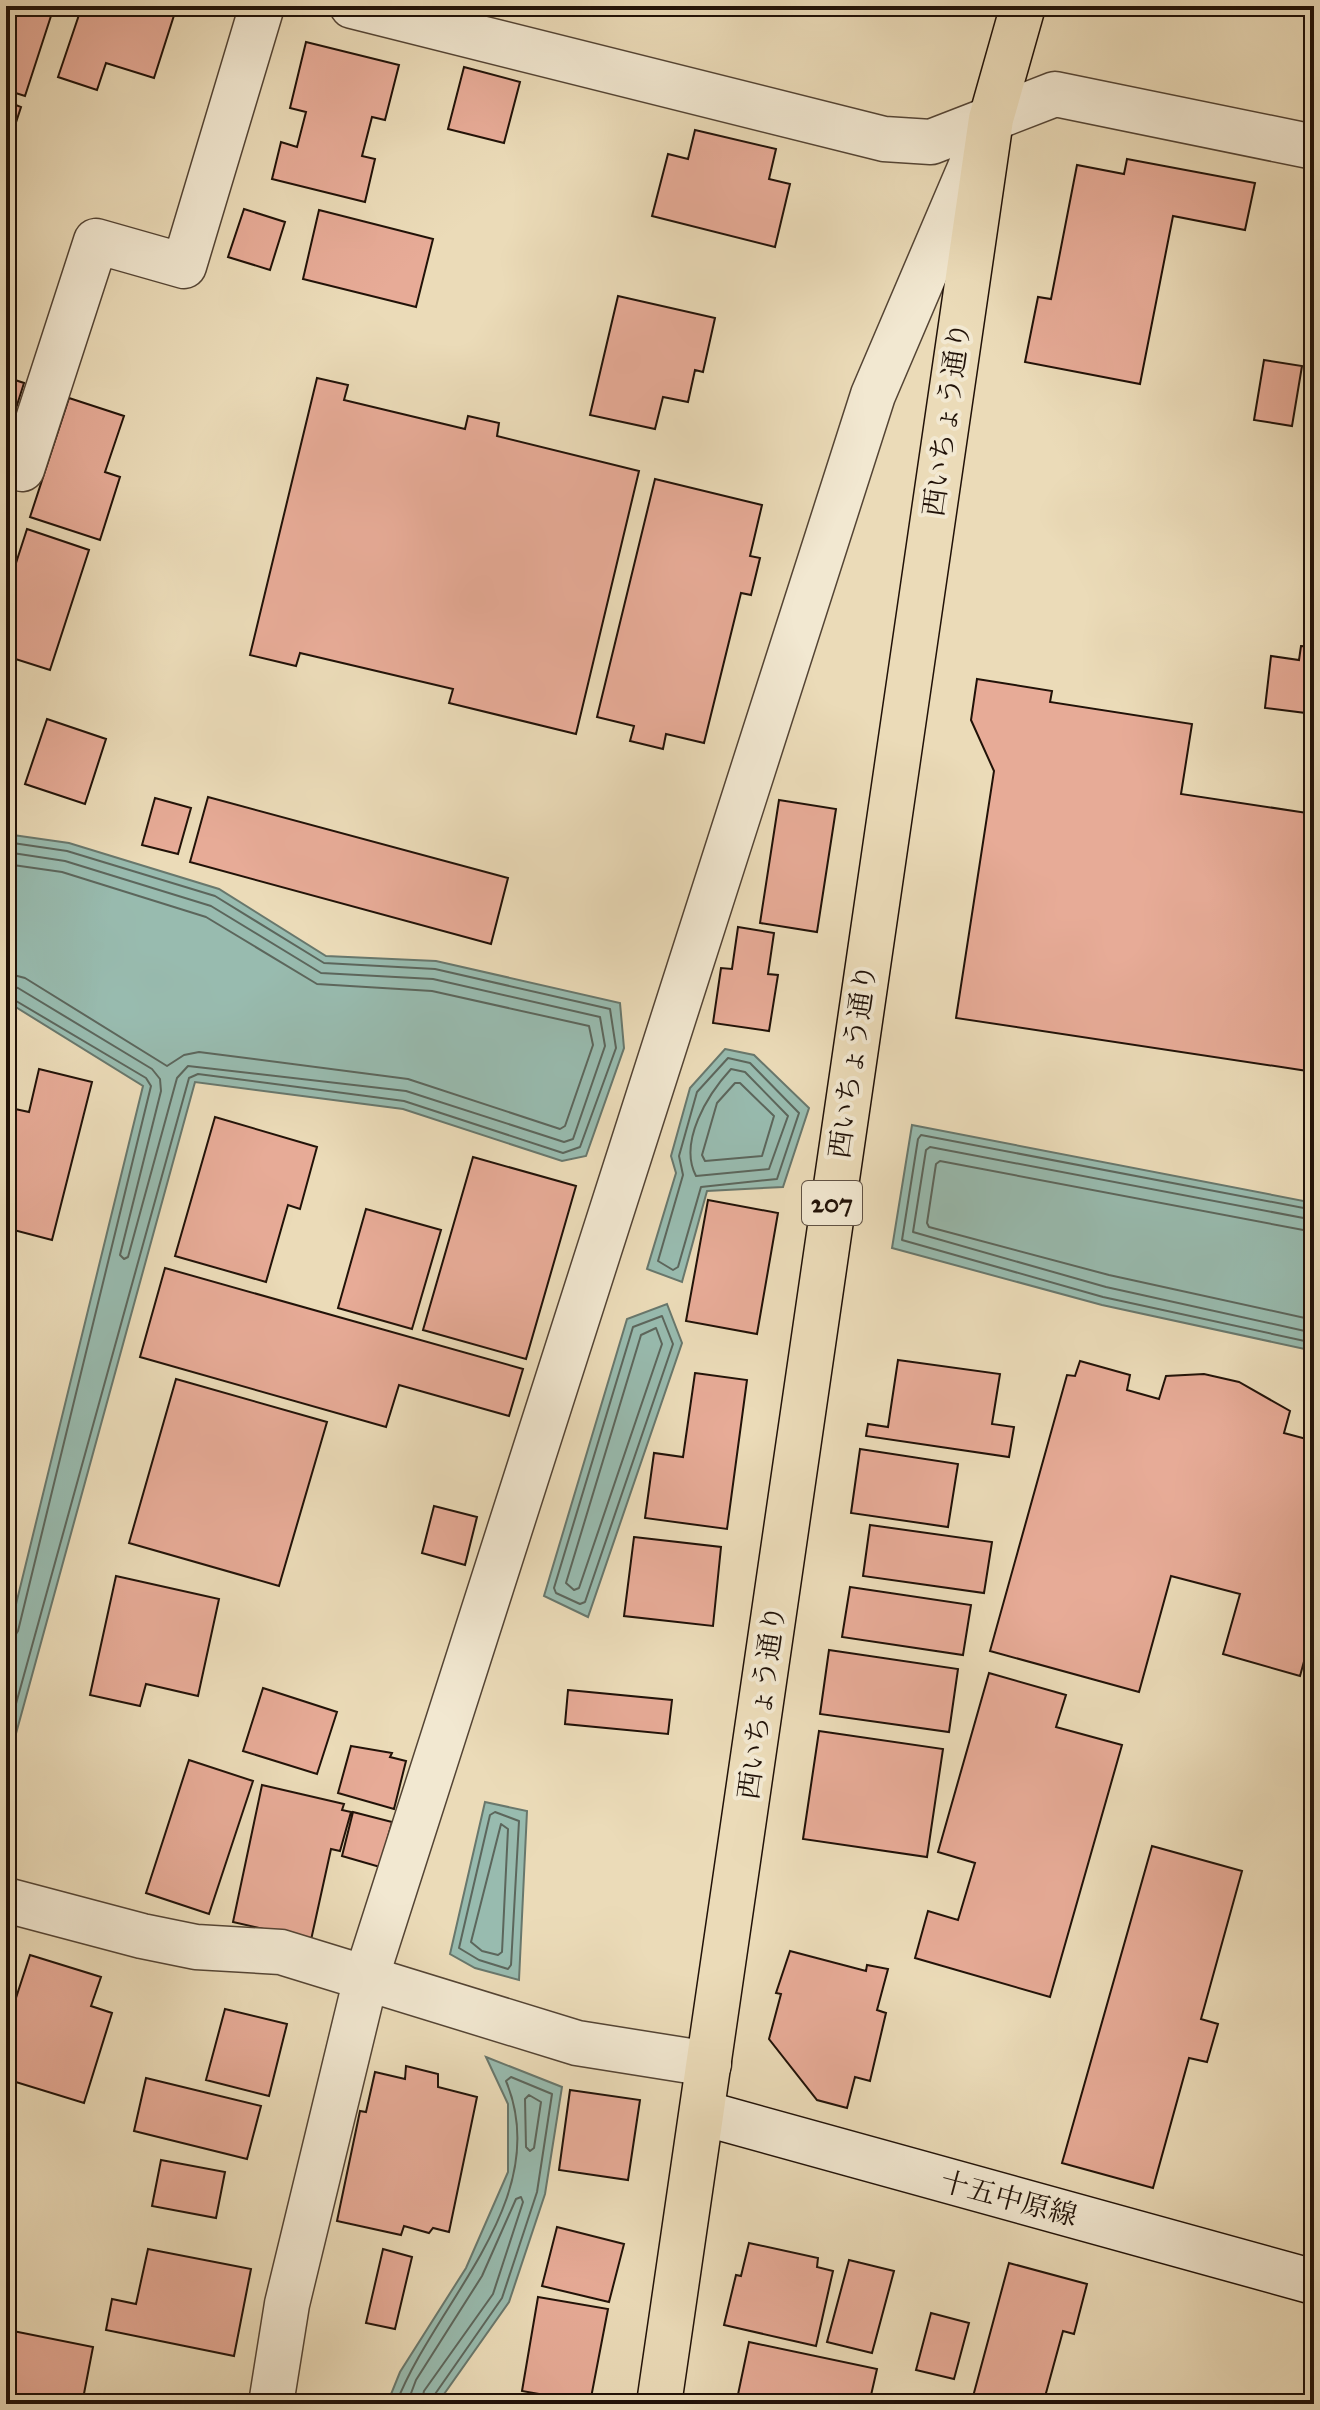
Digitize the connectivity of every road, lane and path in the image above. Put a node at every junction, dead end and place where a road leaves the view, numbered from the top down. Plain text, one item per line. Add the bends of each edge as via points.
1 (262, 6) edge
2 (352, 6) edge
3 (1023, 6) edge
4 (991, 119) junction
5 (1314, 147) edge
6 (22, 469) dead end
7 (6, 1900) edge
8 (366, 1978) junction
9 (709, 2064) junction
10 (703, 2113) junction
11 (1314, 2282) edge
12 (271, 2404) edge
13 (659, 2404) edge

1 - 6 street via 184,266 96,241
2 - 4 street via 884,139 931,142
3 - 4 highway, 西いちょう通り / 207
4 - 5 street via 1055,94
4 - 8 street via 873,395
4 - 9 highway, 西いちょう通り / 207
7 - 8 street via 169,1942 281,1952
8 - 9 street via 577,2043
8 - 12 street via 287,2304
9 - 10 highway, 西いちょう通り / 207
10 - 11 street, 十五中原線
10 - 13 highway, 西いちょう通り / 207

